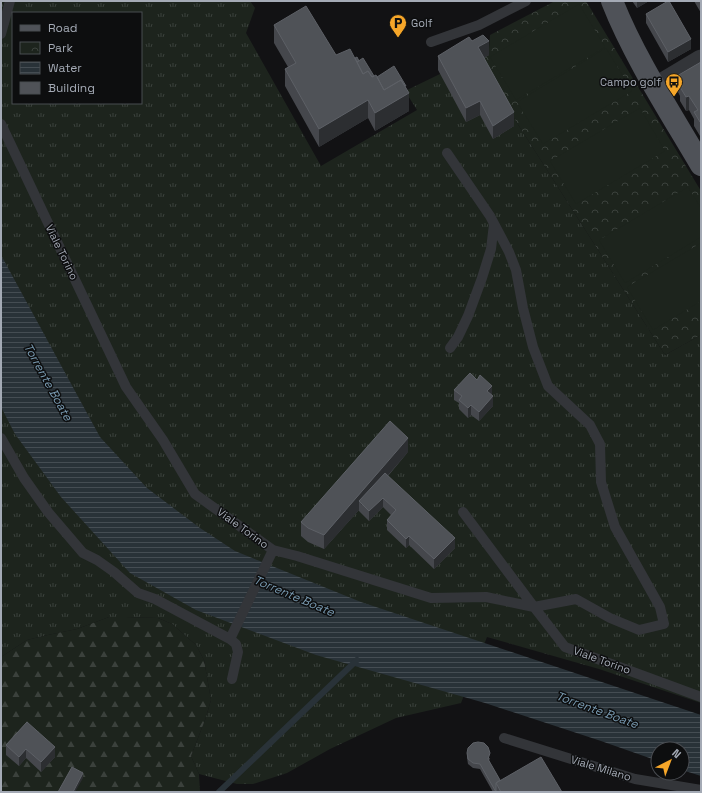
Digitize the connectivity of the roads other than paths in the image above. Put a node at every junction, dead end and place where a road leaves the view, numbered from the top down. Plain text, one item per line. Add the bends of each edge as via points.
1 (10, 1) edge
2 (526, 1) edge
3 (605, 1) edge
4 (616, 11) edge
5 (1, 34) edge
6 (431, 42) dead end
7 (701, 60) edge
8 (656, 87) junction
9 (1, 124) edge
10 (447, 153) dead end
11 (701, 165) edge
12 (494, 224) junction
13 (450, 348) dead end
14 (1, 438) edge
15 (463, 512) dead end
16 (273, 550) junction
17 (534, 607) junction
18 (232, 634) junction
19 (232, 679) dead end
20 (701, 697) edge
21 (504, 738) dead end
22 (701, 790) edge

1 - 5 lane
2 - 6 lane via 479,25
3 - 4 main road
4 - 8 main road
7 - 8 street
8 - 11 main road
9 - 16 lane, Viale Torino via 126,387 163,440 195,494
10 - 12 lane
12 - 13 lane via 491,249 482,278 468,316
12 - 17 lane via 516,270 533,347 548,386 590,425 600,444 601,482 616,527 660,607 664,624 639,630 610,618 576,599
14 - 18 lane via 24,478 48,512 83,553 114,572 138,593
15 - 17 lane
16 - 17 lane, Viale Torino via 430,598 486,597
16 - 18 lane
17 - 20 lane, Viale Torino via 565,647
18 - 19 lane via 238,652
21 - 22 lane, Viale Milano via 635,779

